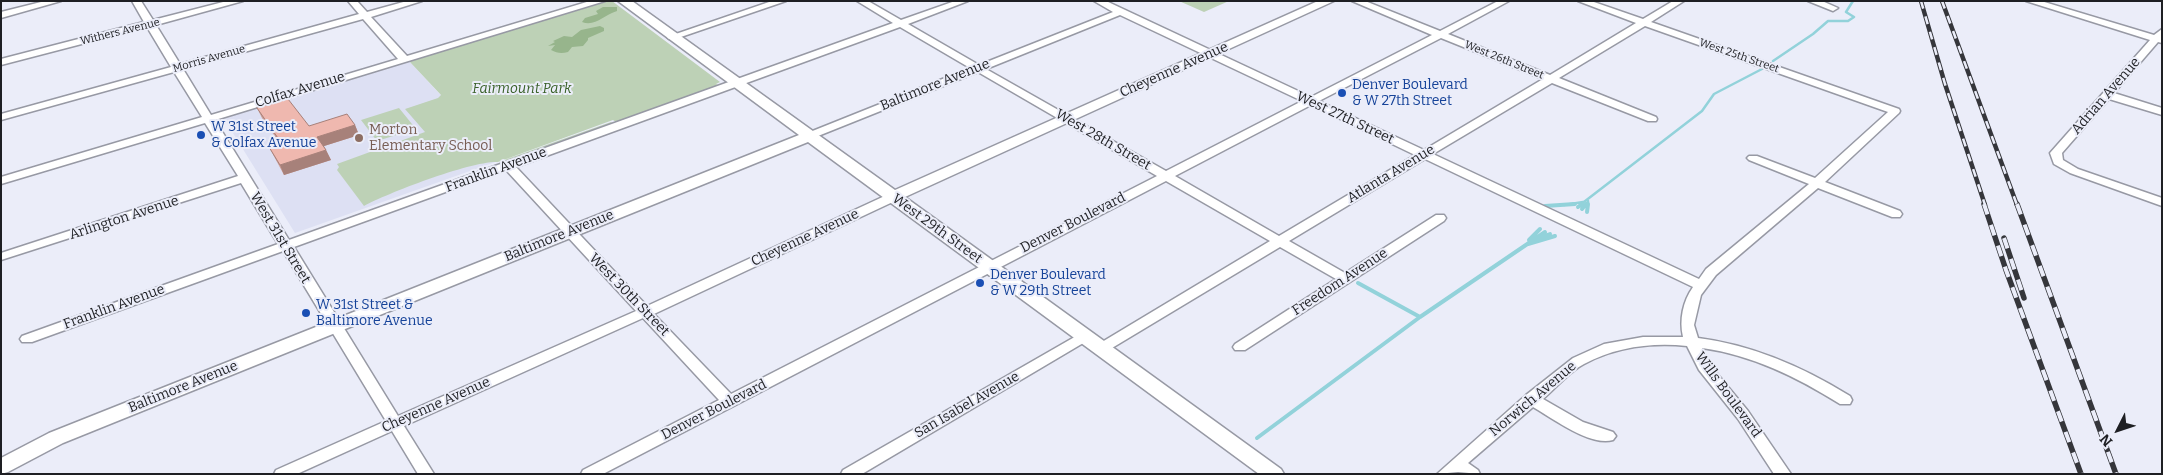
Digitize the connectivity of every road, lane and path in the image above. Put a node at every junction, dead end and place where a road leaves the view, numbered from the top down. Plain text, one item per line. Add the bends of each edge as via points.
1 (58, 1) edge
2 (136, 1) edge
3 (239, 1) edge
4 (352, 1) edge
5 (418, 1) edge
6 (600, 1) edge
7 (624, 1) edge
8 (782, 1) edge
9 (861, 1) edge
10 (964, 1) edge
11 (1098, 1) edge
12 (1328, 1) edge
13 (1356, 1) edge
14 (1504, 1) edge
15 (1582, 1) edge
16 (1680, 1) edge
17 (1812, 1) edge
18 (2030, 1) edge
19 (1833, 8) dead end
20 (1120, 12) junction
21 (1, 14) edge
22 (364, 16) junction
23 (1644, 23) junction
24 (150, 24) junction
25 (900, 24) junction
26 (1442, 35) junction
27 (672, 37) junction
28 (2160, 37) edge
29 (1209, 54) junction
30 (404, 59) junction
31 (1, 62) edge
32 (177, 68) junction
33 (977, 68) junction
34 (1550, 78) junction
35 (736, 83) junction
36 (2108, 96) junction
37 (1309, 101) junction
38 (2162, 112) edge
39 (1, 117) edge
40 (208, 118) junction
41 (1066, 119) junction
42 (1652, 119) dead end
43 (808, 136) junction
44 (1423, 155) junction
45 (1753, 158) dead end
46 (509, 166) junction
47 (1165, 176) junction
48 (244, 178) junction
49 (1, 181) edge
50 (1817, 183) junction
51 (893, 197) junction
52 (2162, 202) edge
53 (1896, 214) dead end
54 (1440, 218) dead end
55 (569, 232) junction
56 (1280, 242) junction
57 (285, 245) junction
58 (3, 257) dead end
59 (989, 266) junction
60 (1345, 279) junction
61 (1701, 284) junction
62 (646, 312) junction
63 (334, 326) junction
64 (1085, 336) junction
65 (27, 339) dead end
66 (1692, 343) junction
67 (1240, 347) dead end
68 (1102, 348) junction
69 (1532, 399) junction
70 (1845, 400) dead end
71 (730, 402) junction
72 (394, 423) junction
73 (1608, 436) dead end
74 (1, 467) edge
75 (1451, 469) edge
76 (282, 474) edge
77 (426, 474) edge
78 (589, 474) edge
79 (849, 474) edge
80 (1274, 474) edge
81 (1472, 474) edge
82 (1783, 474) edge

1 - 21 street
2 - 24 street, West 31st Street
3 - 24 street, Withers Avenue
4 - 22 street
5 - 22 street, Morris Avenue
6 - 30 street, Colfax Avenue
7 - 27 street, West 29th Street
8 - 27 street
9 - 25 street, West 28th Street
10 - 25 street, Franklin Avenue
11 - 20 street, West 27th Street
12 - 29 street, Cheyenne Avenue
13 - 26 street, West 26th Street
14 - 26 street, Denver Boulevard
15 - 23 street, West 25th Street
16 - 23 street, Atlanta Avenue
17 - 19 street
18 - 28 street
20 - 29 street, West 27th Street
20 - 33 street, Baltimore Avenue
22 - 30 street
22 - 32 street, Morris Avenue
23 - 34 street, Atlanta Avenue
23 - 50 street, West 25th Street via 1895,111
24 - 31 street, Withers Avenue
24 - 32 street, West 31st Street
25 - 33 street, West 28th Street
25 - 35 street, Franklin Avenue
26 - 34 street, West 26th Street
26 - 37 street, Denver Boulevard
27 - 35 street, West 29th Street
28 - 36 street, Adrian Avenue
29 - 37 street, West 27th Street
29 - 41 street, Cheyenne Avenue
30 - 40 street, Colfax Avenue
32 - 39 street, Morris Avenue
32 - 40 street, West 31st Street
33 - 41 street, West 28th Street
33 - 43 street, Baltimore Avenue
34 - 42 street, West 26th Street
34 - 44 street, Atlanta Avenue
35 - 43 street, West 29th Street
35 - 46 street, Franklin Avenue
36 - 38 street
36 - 52 street, Adrian Avenue via 2056,153 2058,162 2074,171
37 - 44 street, West 27th Street
37 - 47 street, Denver Boulevard
40 - 48 street, West 31st Street
40 - 49 street, Colfax Avenue
41 - 47 street, West 28th Street
41 - 51 street, Cheyenne Avenue
43 - 51 street, West 29th Street
43 - 55 street, Baltimore Avenue
44 - 56 street, Atlanta Avenue
44 - 61 street, West 27th Street
45 - 50 street
46 - 55 street, West 30th Street
46 - 57 street, Franklin Avenue
47 - 56 street, West 28th Street
47 - 59 street, Denver Boulevard
48 - 57 street, West 31st Street
48 - 58 street, Arlington Avenue
50 - 53 street
50 - 61 street
51 - 59 street, West 29th Street
51 - 62 street, Cheyenne Avenue
54 - 60 street, Freedom Avenue
55 - 62 street, West 30th Street
55 - 63 street, Baltimore Avenue
56 - 60 street, West 28th Street
56 - 68 street, Atlanta Avenue
57 - 63 street, West 31st Street
57 - 65 street, Franklin Avenue
59 - 64 street, West 29th Street
59 - 71 street, Denver Boulevard
60 - 67 street, Freedom Avenue
61 - 66 street, Wills Boulevard via 1694,295 1687,325
62 - 71 street, West 30th Street
62 - 72 street, Cheyenne Avenue
63 - 72 street, West 31st Street
63 - 74 street, Baltimore Avenue via 56,438
64 - 68 street, West 29th Street
64 - 79 street, San Isabel Avenue
66 - 69 street, Norwich Avenue via 1644,340 1608,347 1578,361
66 - 70 street, Norwich Avenue via 1736,351 1782,366
66 - 82 street, Wills Boulevard via 1704,367 1744,414
68 - 80 street, West 29th Street
69 - 73 street via 1583,429
69 - 75 street, Norwich Avenue
71 - 78 street, Denver Boulevard
72 - 76 street, Cheyenne Avenue
72 - 77 street, West 31st Street
75 - 81 street

